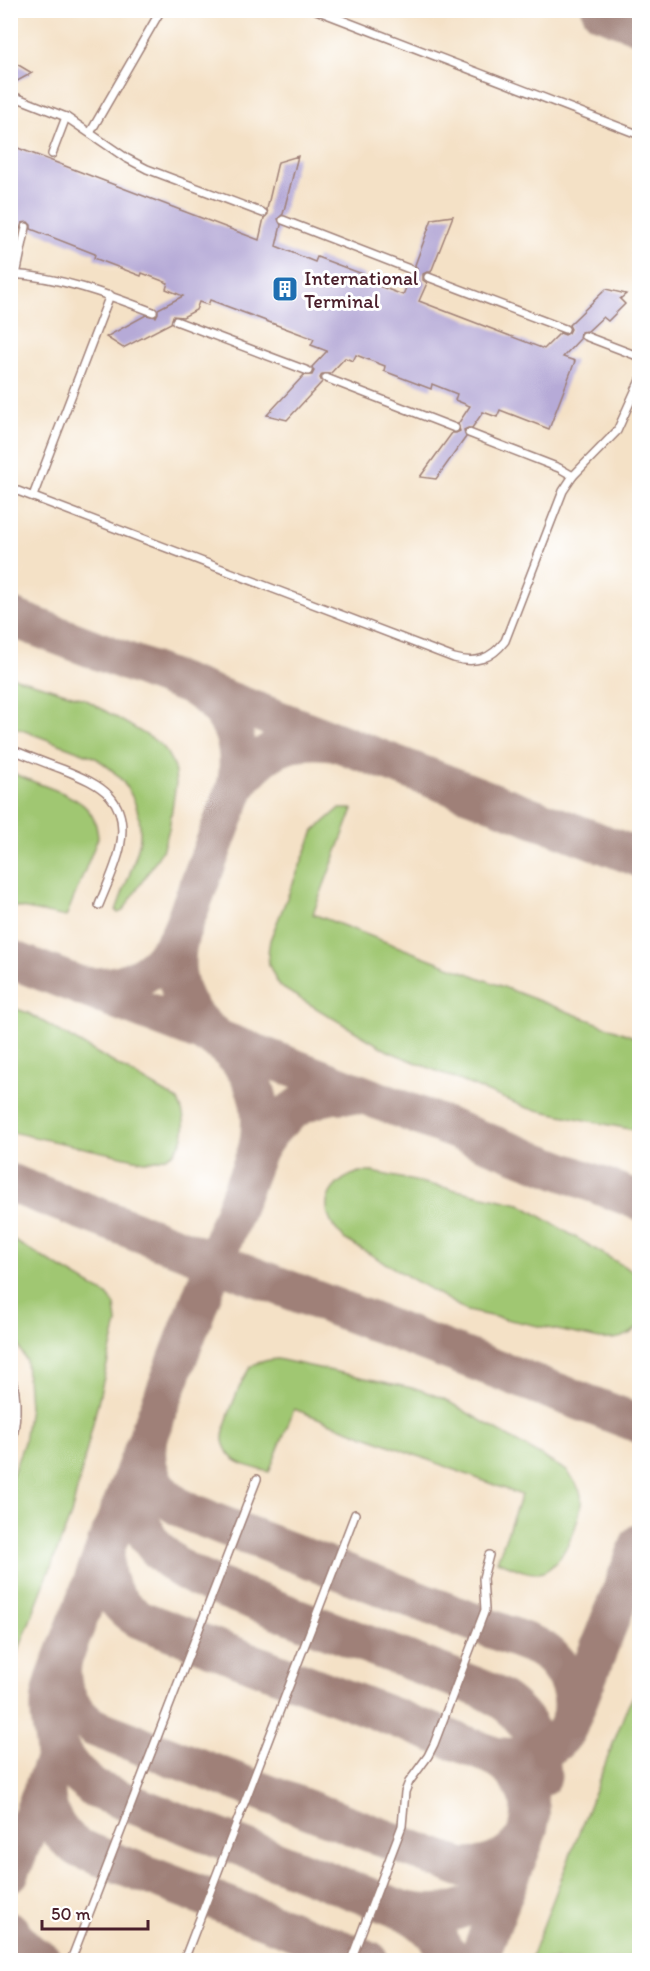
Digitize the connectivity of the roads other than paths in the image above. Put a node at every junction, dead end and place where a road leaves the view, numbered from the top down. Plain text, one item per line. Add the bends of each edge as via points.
1 (160, 10) edge
2 (316, 10) edge
3 (10, 95) edge
4 (66, 117) junction
5 (90, 133) junction
6 (639, 135) edge
7 (52, 154) dead end
8 (263, 213) dead end
9 (283, 220) dead end
10 (26, 227) dead end
11 (412, 270) dead end
12 (13, 275) edge
13 (428, 277) dead end
14 (110, 295) junction
15 (153, 312) dead end
16 (176, 321) dead end
17 (565, 329) dead end
18 (585, 336) dead end
19 (639, 357) edge
20 (308, 371) dead end
21 (326, 378) dead end
22 (639, 381) edge
23 (455, 428) dead end
24 (469, 433) dead end
25 (573, 476) junction
26 (10, 488) edge
27 (33, 496) junction
28 (10, 749) edge
29 (99, 905) dead end
30 (10, 1374) edge
31 (10, 1451) edge
32 (257, 1479) dead end
33 (356, 1514) dead end
34 (489, 1555) dead end
35 (71, 1960) edge
36 (184, 1960) edge
37 (351, 1960) edge

1 - 5 lane
2 - 6 lane
3 - 4 lane
4 - 5 lane
4 - 7 lane
5 - 8 lane via 147,169
9 - 11 lane
10 - 12 lane
12 - 14 lane via 59,280
13 - 17 lane
14 - 15 lane
14 - 27 lane
16 - 20 lane
18 - 19 lane
21 - 23 lane
22 - 25 lane via 617,430
24 - 25 lane
25 - 27 lane via 563,491 505,641 489,657 470,661
26 - 27 lane
28 - 29 lane via 87,779 105,790 117,807 122,828 120,850
30 - 31 lane via 17,1408
32 - 35 lane
33 - 36 lane
34 - 37 lane via 483,1578 483,1615 434,1744 405,1792 402,1826

